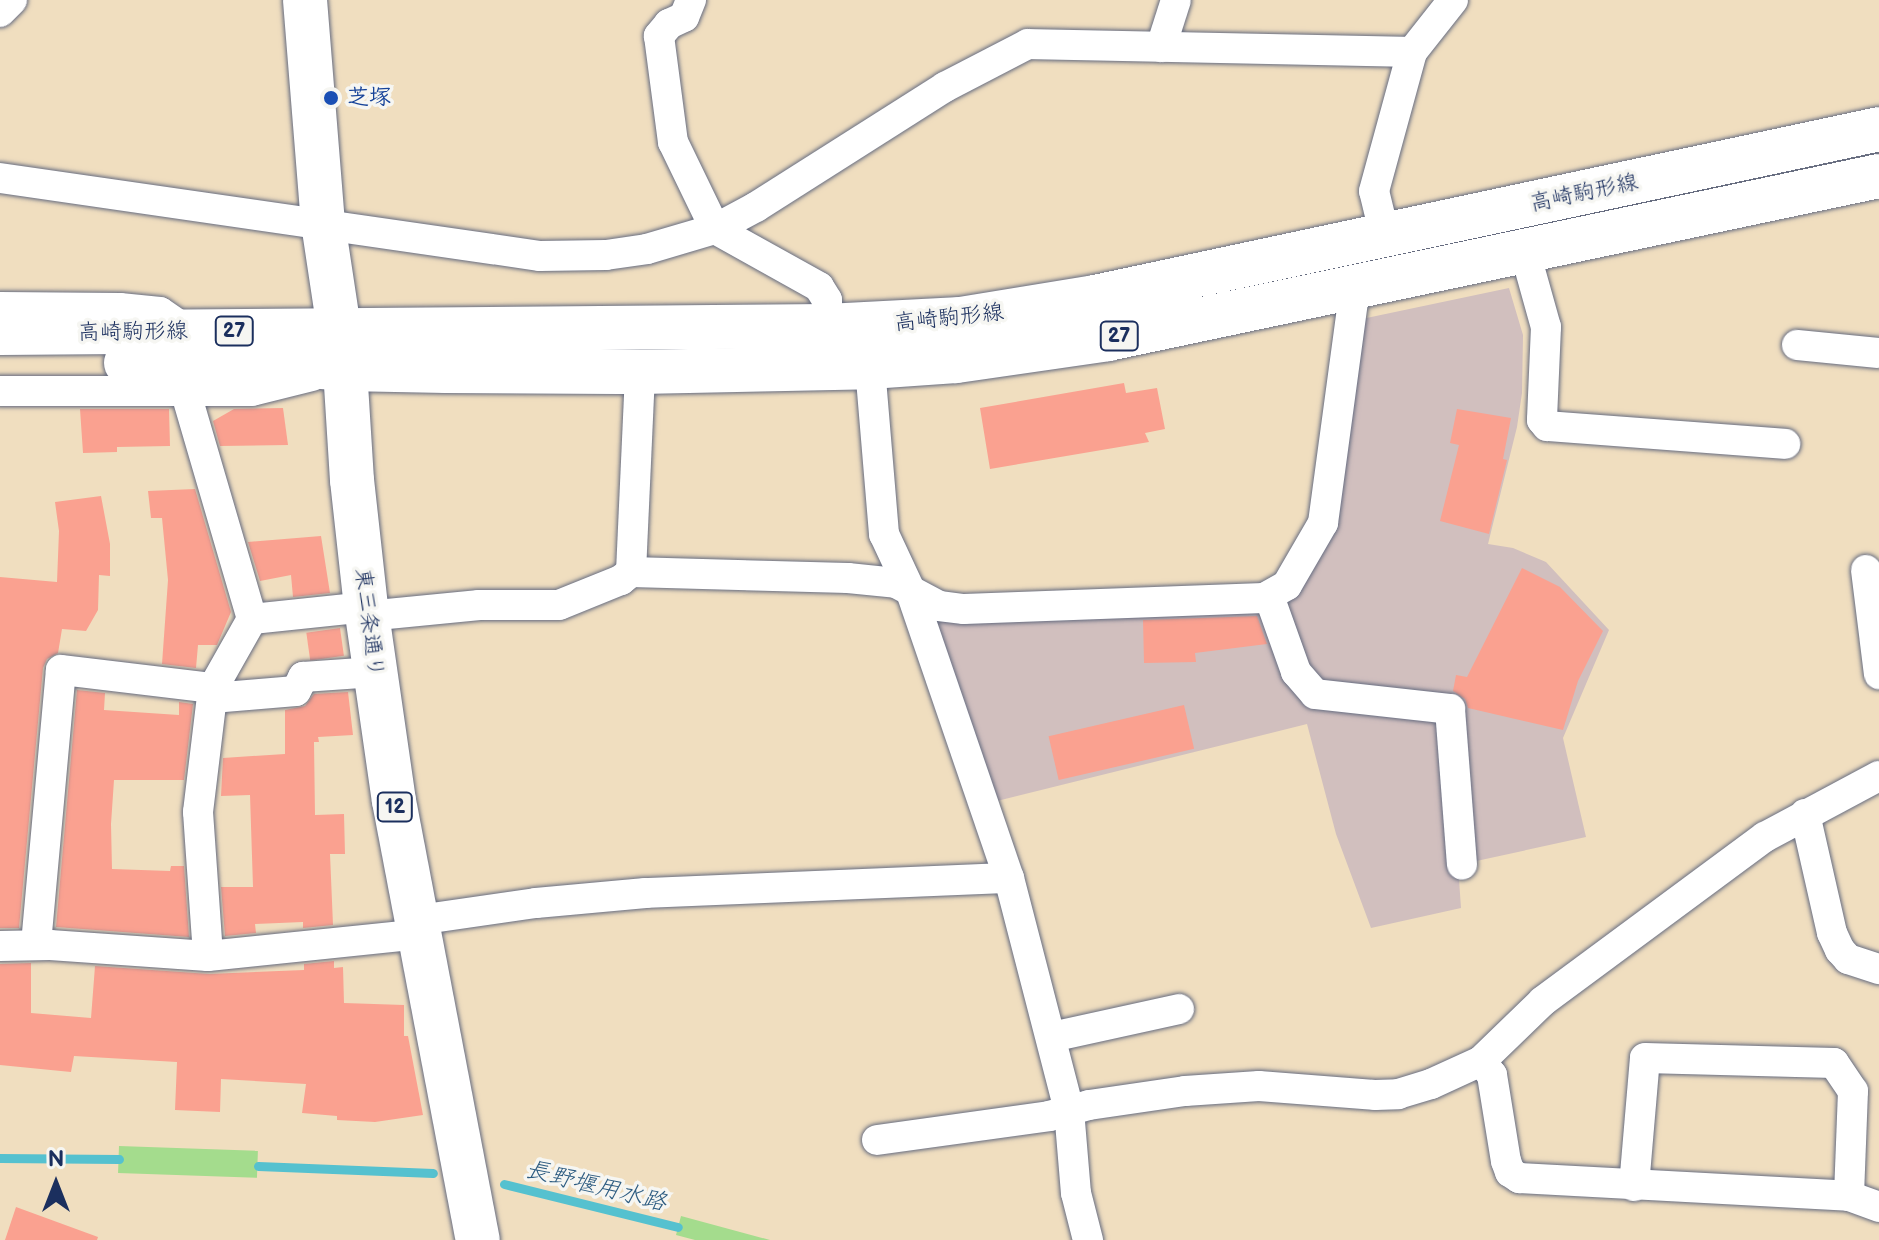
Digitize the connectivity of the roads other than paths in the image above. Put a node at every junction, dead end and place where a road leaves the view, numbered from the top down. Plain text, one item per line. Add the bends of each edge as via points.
1 (12, 0) edge
2 (305, 0) edge
3 (691, 0) edge
4 (1176, 0) edge
5 (1453, 0) edge
6 (0, 12) edge
7 (1161, 47) junction
8 (1412, 52) junction
9 (1879, 129) edge
10 (1879, 176) edge
11 (0, 178) edge
12 (323, 223) junction
13 (715, 229) junction
14 (1385, 236) junction
15 (1525, 252) junction
16 (1355, 286) junction
17 (0, 307) edge
18 (827, 326) junction
19 (0, 333) edge
20 (1797, 345) dead end
21 (343, 350) junction
22 (1879, 353) edge
23 (185, 361) junction
24 (0, 362) edge
25 (870, 367) junction
26 (640, 372) junction
27 (0, 391) edge
28 (1785, 444) dead end
29 (1866, 570) dead end
30 (631, 572) junction
31 (911, 592) junction
32 (1269, 596) junction
33 (367, 612) junction
34 (252, 619) junction
35 (375, 672) junction
36 (1879, 674) edge
37 (212, 693) junction
38 (1879, 776) edge
39 (1805, 814) junction
40 (1462, 865) dead end
41 (1009, 878) junction
42 (419, 927) junction
43 (36, 944) junction
44 (0, 946) edge
45 (208, 956) junction
46 (1879, 969) edge
47 (1179, 1009) dead end
48 (1052, 1037) junction
49 (1481, 1061) junction
50 (1069, 1110) junction
51 (877, 1140) dead end
52 (1634, 1186) junction
53 (1849, 1196) junction
54 (1879, 1207) edge
55 (478, 1240) edge
56 (1088, 1240) edge

1 - 6 street
2 - 12 main road, 東三条通り / 12
3 - 13 street via 684,17 659,36 663,84 673,142
4 - 7 street
5 - 8 street
7 - 8 street
7 - 13 street via 1028,44 945,87
8 - 14 street via 1374,191
9 - 14 main road, 高崎駒形線 / 27
10 - 15 main road, 高崎駒形線 / 27
11 - 12 street
12 - 13 street via 569,258 647,249
12 - 21 main road, 東三条通り / 12
13 - 18 street via 819,287 827,300
14 - 18 main road, 高崎駒形線 / 27 via 1016,310 914,324
15 - 16 main road, 高崎駒形線 / 27
15 - 28 street via 1546,327 1542,420 1547,426
16 - 25 main road, 高崎駒形線 / 27 via 1108,339 956,361
16 - 32 street via 1323,523 1295,575
17 - 23 street via 160,312
18 - 21 main road, 高崎駒形線 / 27
19 - 23 main road, 高崎駒形線 / 27
20 - 22 street
21 - 23 main road, 高崎駒形線 / 27 via 271,363
21 - 26 main road, 高崎駒形線 / 27
21 - 33 main road, 東三条通り / 12
23 - 24 main road, 高崎駒形線 / 27
23 - 27 street
23 - 34 street
25 - 26 main road, 高崎駒形線 / 27
25 - 31 street via 884,534
26 - 30 street
29 - 36 street
30 - 31 street via 848,578 896,583
30 - 33 street via 559,605
31 - 32 street via 939,606 964,609
31 - 41 street
32 - 40 street via 1296,672 1315,694 1450,709
33 - 34 street
33 - 35 main road, 東三条通り / 12
34 - 37 street
35 - 37 street via 303,677 296,691
35 - 42 main road, 東三条通り / 12
37 - 43 street via 61,670
37 - 45 street via 198,812
38 - 39 street
39 - 46 street via 1840,950 1848,959
39 - 49 street via 1765,837 1543,1001
41 - 42 street via 646,893 536,903
41 - 48 street
42 - 45 street
42 - 55 main road, 東三条通り / 12
43 - 44 street
43 - 45 street
47 - 48 street
48 - 50 street
49 - 50 street via 1398,1094 1225,1087
49 - 52 street via 1492,1075 1510,1172 1538,1181
50 - 51 street
50 - 56 street via 1076,1193
52 - 53 street
52 - 53 street via 1645,1058 1834,1063 1853,1091
53 - 54 street

